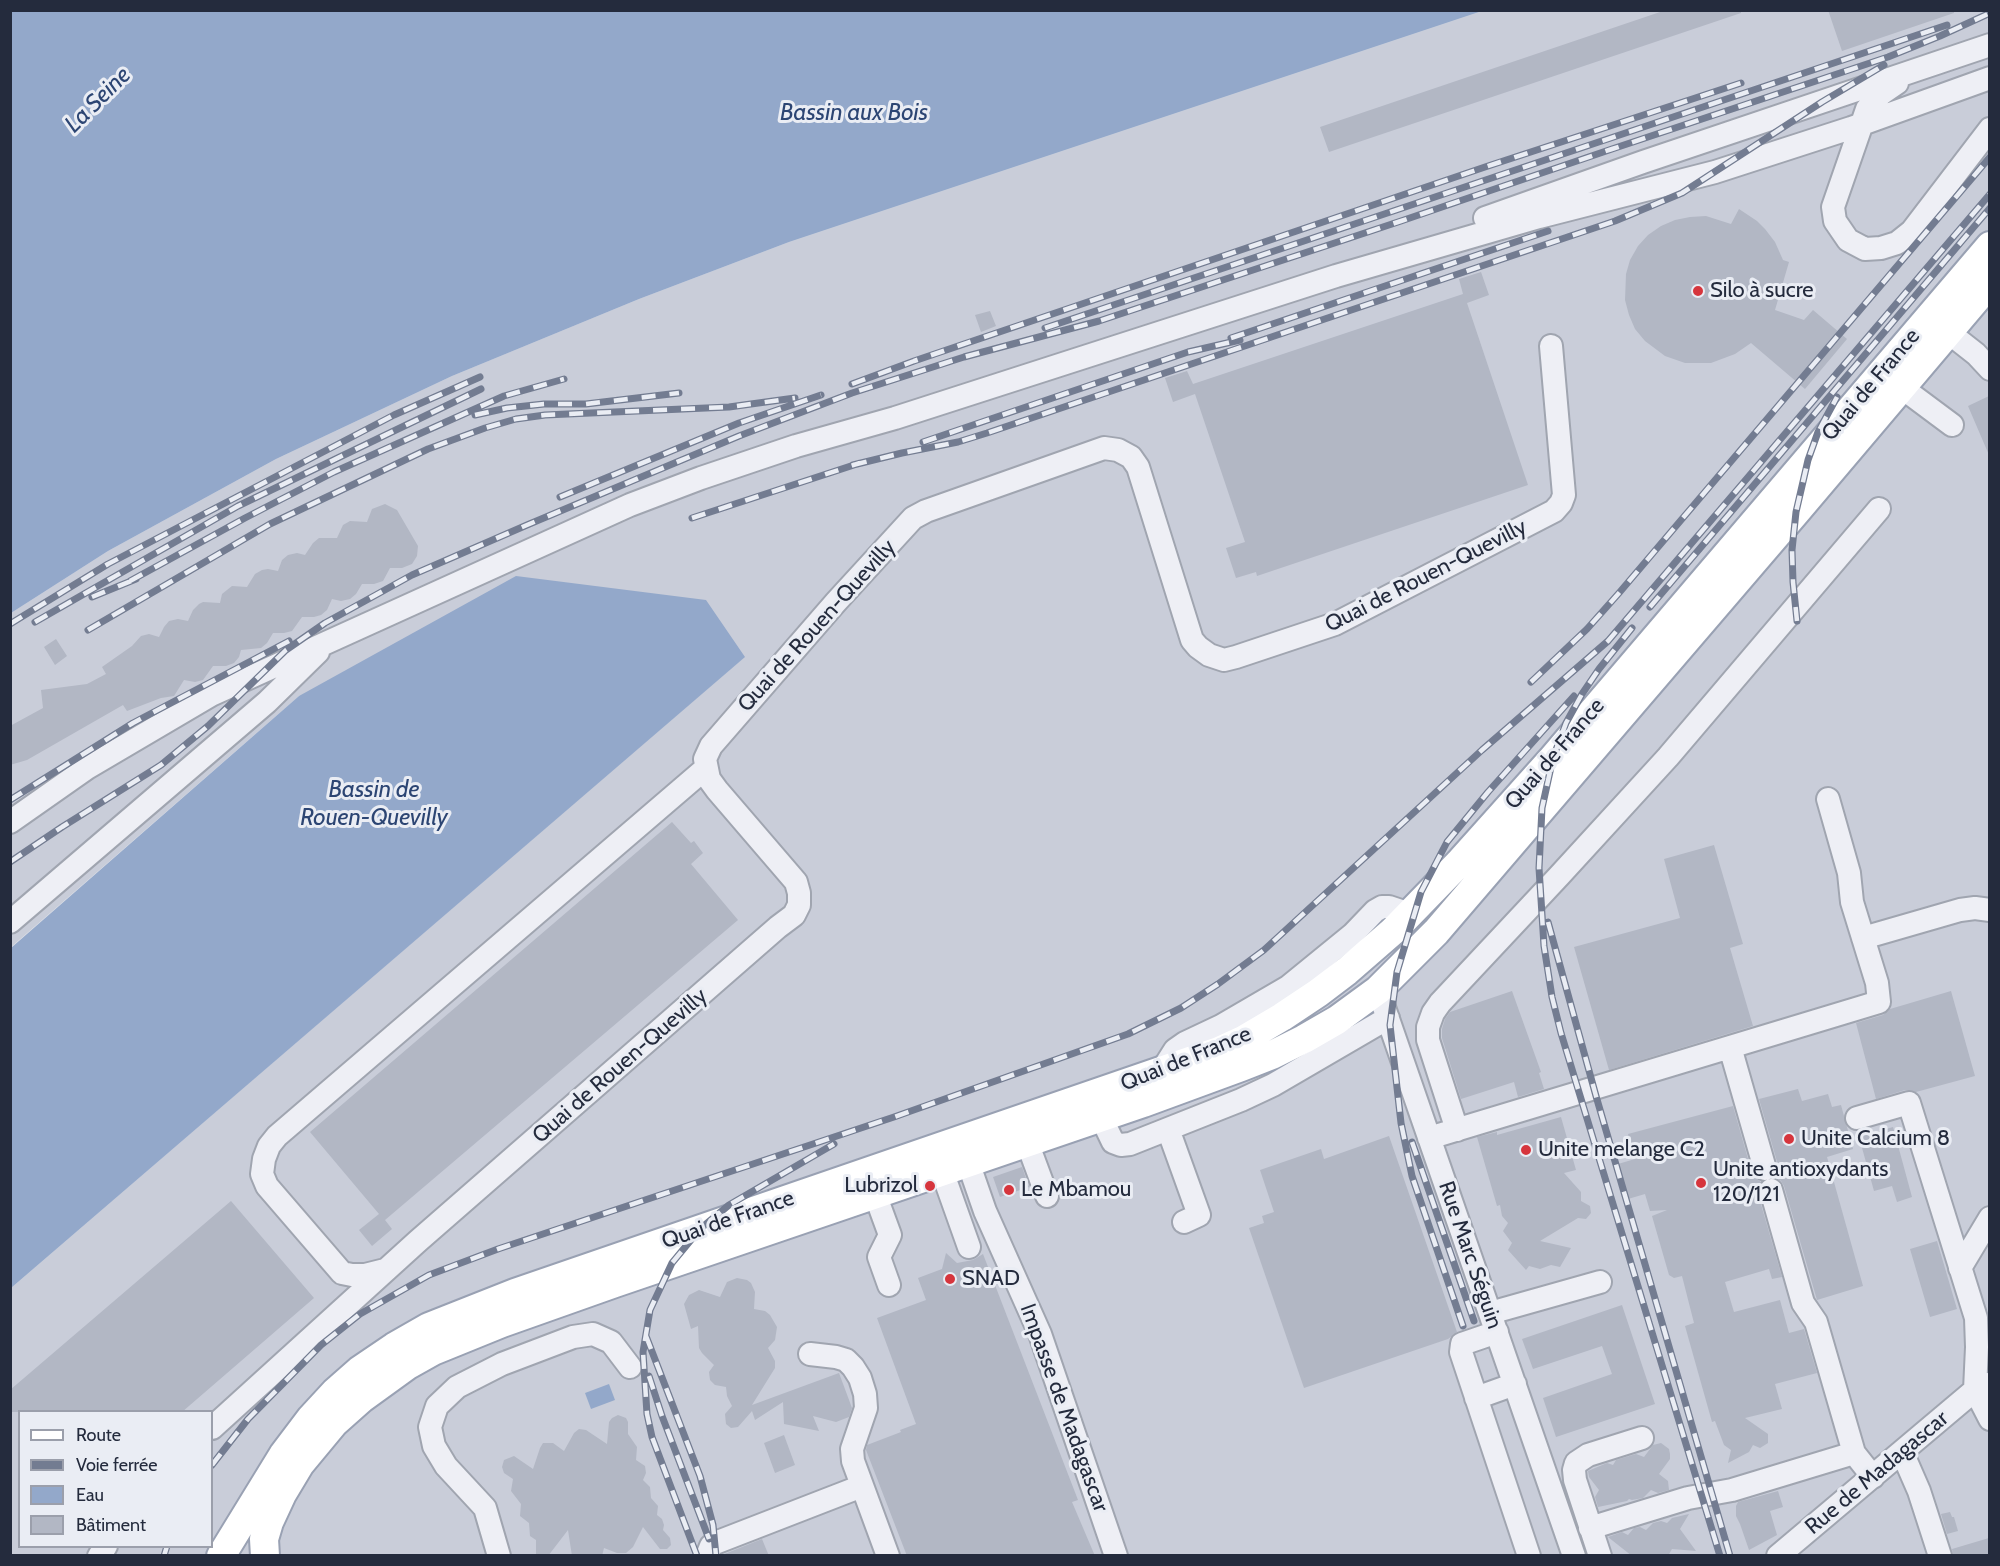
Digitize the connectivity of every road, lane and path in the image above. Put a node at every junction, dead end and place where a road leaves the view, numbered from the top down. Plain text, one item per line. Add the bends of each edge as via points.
1 (1989, 45) edge
2 (1944, 61) junction
3 (1989, 78) edge
4 (1862, 125) junction
5 (1989, 129) edge
6 (1989, 246) edge
7 (1336, 276) junction
8 (1989, 283) edge
9 (1948, 332) junction
10 (1551, 346) dead end
11 (1989, 369) edge
12 (1901, 387) junction
13 (1952, 425) dead end
14 (1879, 509) dead end
15 (326, 643) junction
16 (706, 768) junction
17 (1828, 799) dead end
18 (1513, 801) junction
19 (10, 822) edge
20 (1989, 910) edge
21 (1410, 914) junction
22 (10, 922) edge
23 (1863, 938) junction
24 (1347, 971) junction
25 (1377, 990) junction
26 (1388, 1018) junction
27 (1730, 1047) junction
28 (1161, 1072) junction
29 (1101, 1117) junction
30 (1857, 1118) dead end
31 (1168, 1129) junction
32 (1457, 1130) junction
33 (1429, 1138) junction
34 (1027, 1142) junction
35 (955, 1167) junction
36 (875, 1194) junction
37 (1047, 1196) dead end
38 (1989, 1218) edge
39 (1184, 1222) dead end
40 (969, 1247) dead end
41 (1960, 1268) junction
42 (385, 1270) junction
43 (1600, 1282) dead end
44 (889, 1285) dead end
45 (1983, 1320) edge
46 (1493, 1322) junction
47 (1983, 1347) edge
48 (810, 1354) dead end
49 (630, 1367) dead end
50 (1515, 1384) junction
51 (1982, 1386) edge
52 (1476, 1398) junction
53 (1989, 1419) edge
54 (213, 1427) edge
55 (1642, 1438) dead end
56 (1902, 1452) junction
57 (1854, 1453) junction
58 (1873, 1477) junction
59 (862, 1486) junction
60 (1590, 1528) junction
61 (220, 1556) edge
62 (265, 1556) edge
63 (499, 1556) edge
64 (707, 1556) edge
65 (888, 1556) edge
66 (1116, 1556) edge
67 (1529, 1556) edge
68 (1574, 1556) edge
69 (1600, 1556) edge
70 (1778, 1556) edge
71 (1940, 1556) edge

1 - 2 street
2 - 4 street via 1881,94 1868,109
2 - 7 street via 1536,199
3 - 4 street
4 - 5 street via 1833,207 1835,221 1848,240 1866,249 1897,243 1912,231
4 - 7 street via 1715,172 1539,217
6 - 18 main road, Quai de France
7 - 15 street via 700,478 630,505
8 - 9 main road, Quai de France
9 - 11 street
9 - 12 main road, Quai de France
10 - 16 street, Quai de Rouen-Quevilly via 1564,495 1561,503 1554,511 1335,624 1224,660 1198,647 1192,639 1138,467 1131,457 1104,448 913,518 711,746
12 - 13 street
12 - 25 main road, Quai de France via 1436,932
14 - 32 street via 1668,757 1433,1013 1428,1040
15 - 19 street via 211,695 87,768
15 - 22 street via 267,702
16 - 42 street, Quai de Rouen-Quevilly via 717,790 796,882 799,904 794,915
16 - 42 street via 269,1146 262,1174 267,1186 342,1273 365,1275
17 - 23 street
18 - 21 main road, Quai de France
18 - 25 main road via 1498,838 1396,954
20 - 23 street via 1960,910
21 - 24 main road, Quai de France
21 - 28 street via 1389,907 1375,911 1288,987 1175,1050
23 - 27 street via 1879,1002
24 - 25 main road via 1366,975
24 - 28 main road, Quai de France via 1243,1040
25 - 26 street, Rue Marc Séguin
25 - 29 main road, Quai de France via 1337,1020 1272,1055
26 - 31 street via 1273,1085
26 - 33 street, Rue Marc Séguin
27 - 32 street
27 - 57 street via 1803,1303 1816,1322
28 - 61 main road, Quai de France via 515,1293 429,1327 360,1370 311,1418 283,1455
29 - 31 street via 1113,1142 1121,1145
29 - 34 main road, Quai de France
30 - 41 street via 1909,1103
31 - 39 street via 1199,1215
32 - 33 street
33 - 46 street, Rue Marc Séguin
34 - 35 main road, Quai de France
34 - 37 street
35 - 36 main road, Quai de France
35 - 40 street
35 - 66 street, Impasse de Madagascar via 985,1211 1040,1334
36 - 44 street via 890,1235 879,1257
36 - 62 main road, Quai de France via 512,1320 408,1365 334,1423 300,1464 268,1522
38 - 41 street
41 - 45 street
42 - 54 street, Quai de Rouen-Quevilly
43 - 46 street
45 - 47 street
46 - 50 street, Rue Marc Séguin
46 - 52 street via 1461,1348
47 - 51 street
48 - 59 street via 846,1360 860,1378 866,1408 852,1449
49 - 63 street via 611,1342 593,1334 573,1337 502,1364 457,1387 437,1406 430,1427 434,1446 446,1466 485,1508
50 - 52 street
50 - 68 street, Rue Marc Séguin
51 - 53 street
51 - 56 street, Rue de Madagascar
52 - 67 street
55 - 60 street via 1588,1455 1576,1463 1575,1480
56 - 58 street, Rue de Madagascar
56 - 71 street
57 - 58 street
57 - 60 street
58 - 70 street, Rue de Madagascar
59 - 64 street via 715,1543
59 - 65 street
60 - 69 street

